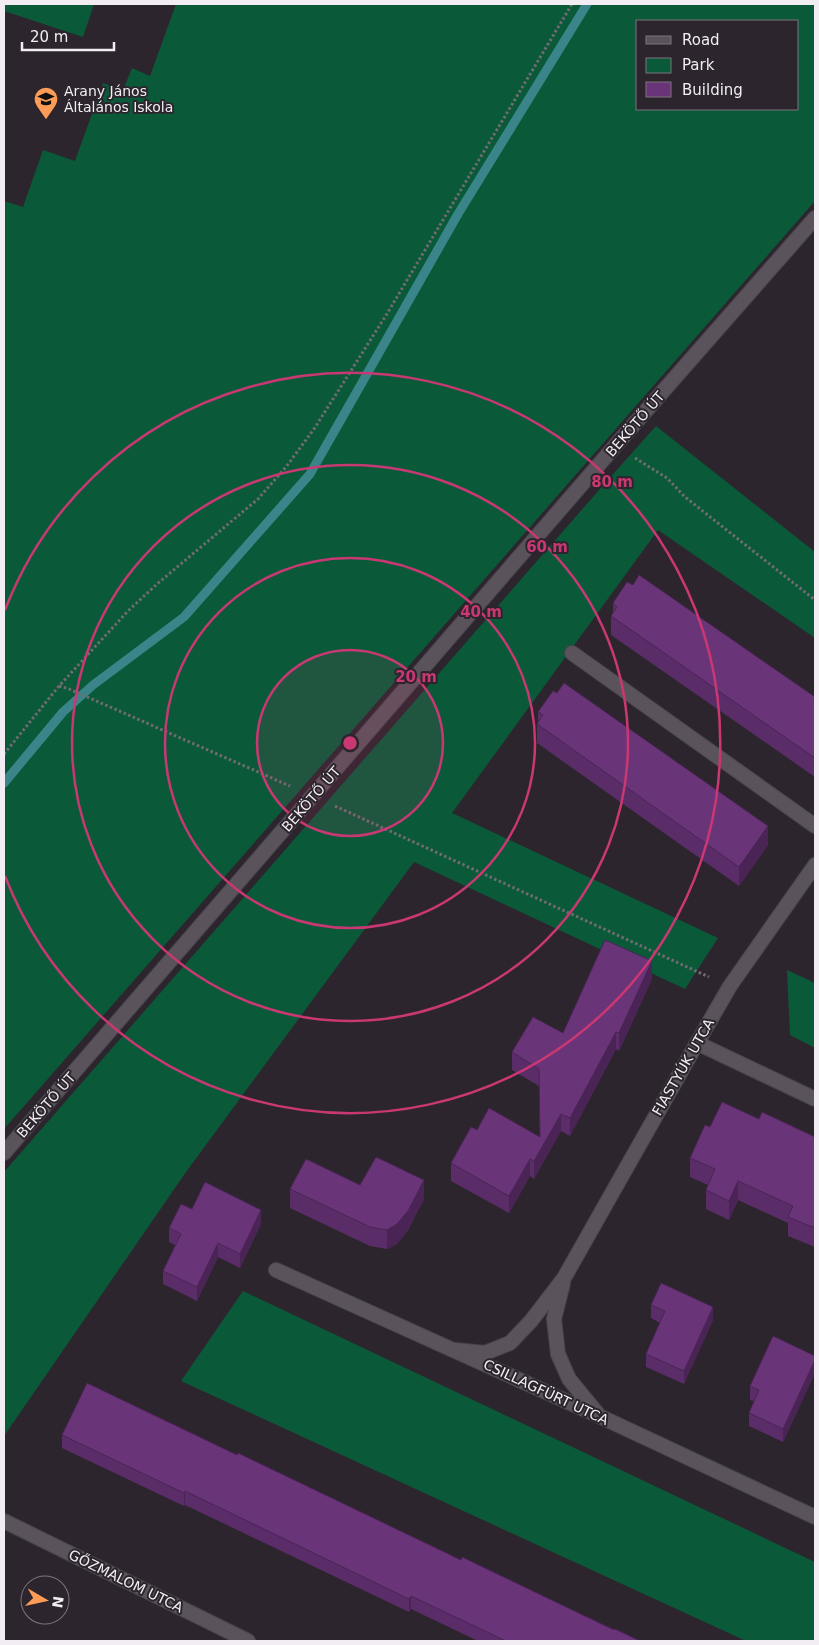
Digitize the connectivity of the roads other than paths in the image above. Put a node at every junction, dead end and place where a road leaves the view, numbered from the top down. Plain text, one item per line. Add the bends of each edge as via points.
1 (815, 218) edge
2 (572, 653) dead end
3 (815, 826) edge
4 (815, 865) edge
5 (696, 1043) junction
6 (815, 1099) edge
7 (4, 1153) edge
8 (276, 1270) dead end
9 (564, 1278) junction
10 (455, 1350) junction
11 (599, 1416) junction
12 (815, 1517) edge
13 (4, 1521) edge
14 (248, 1641) edge

1 - 7 street, BEKÖTŐ ÚT
2 - 3 street
4 - 5 street, FIASTYÚK UTCA via 730,986
5 - 6 street
5 - 9 street, FIASTYÚK UTCA
8 - 10 street, CSILLAGFÜRT UTCA
9 - 10 street, FIASTYÚK UTCA via 510,1343 485,1353
9 - 11 street, FIASTYÚK UTCA via 554,1319 558,1354 569,1379
10 - 11 street, CSILLAGFÜRT UTCA
11 - 12 street, CSILLAGFÜRT UTCA
13 - 14 street, GŐZMALOM UTCA

